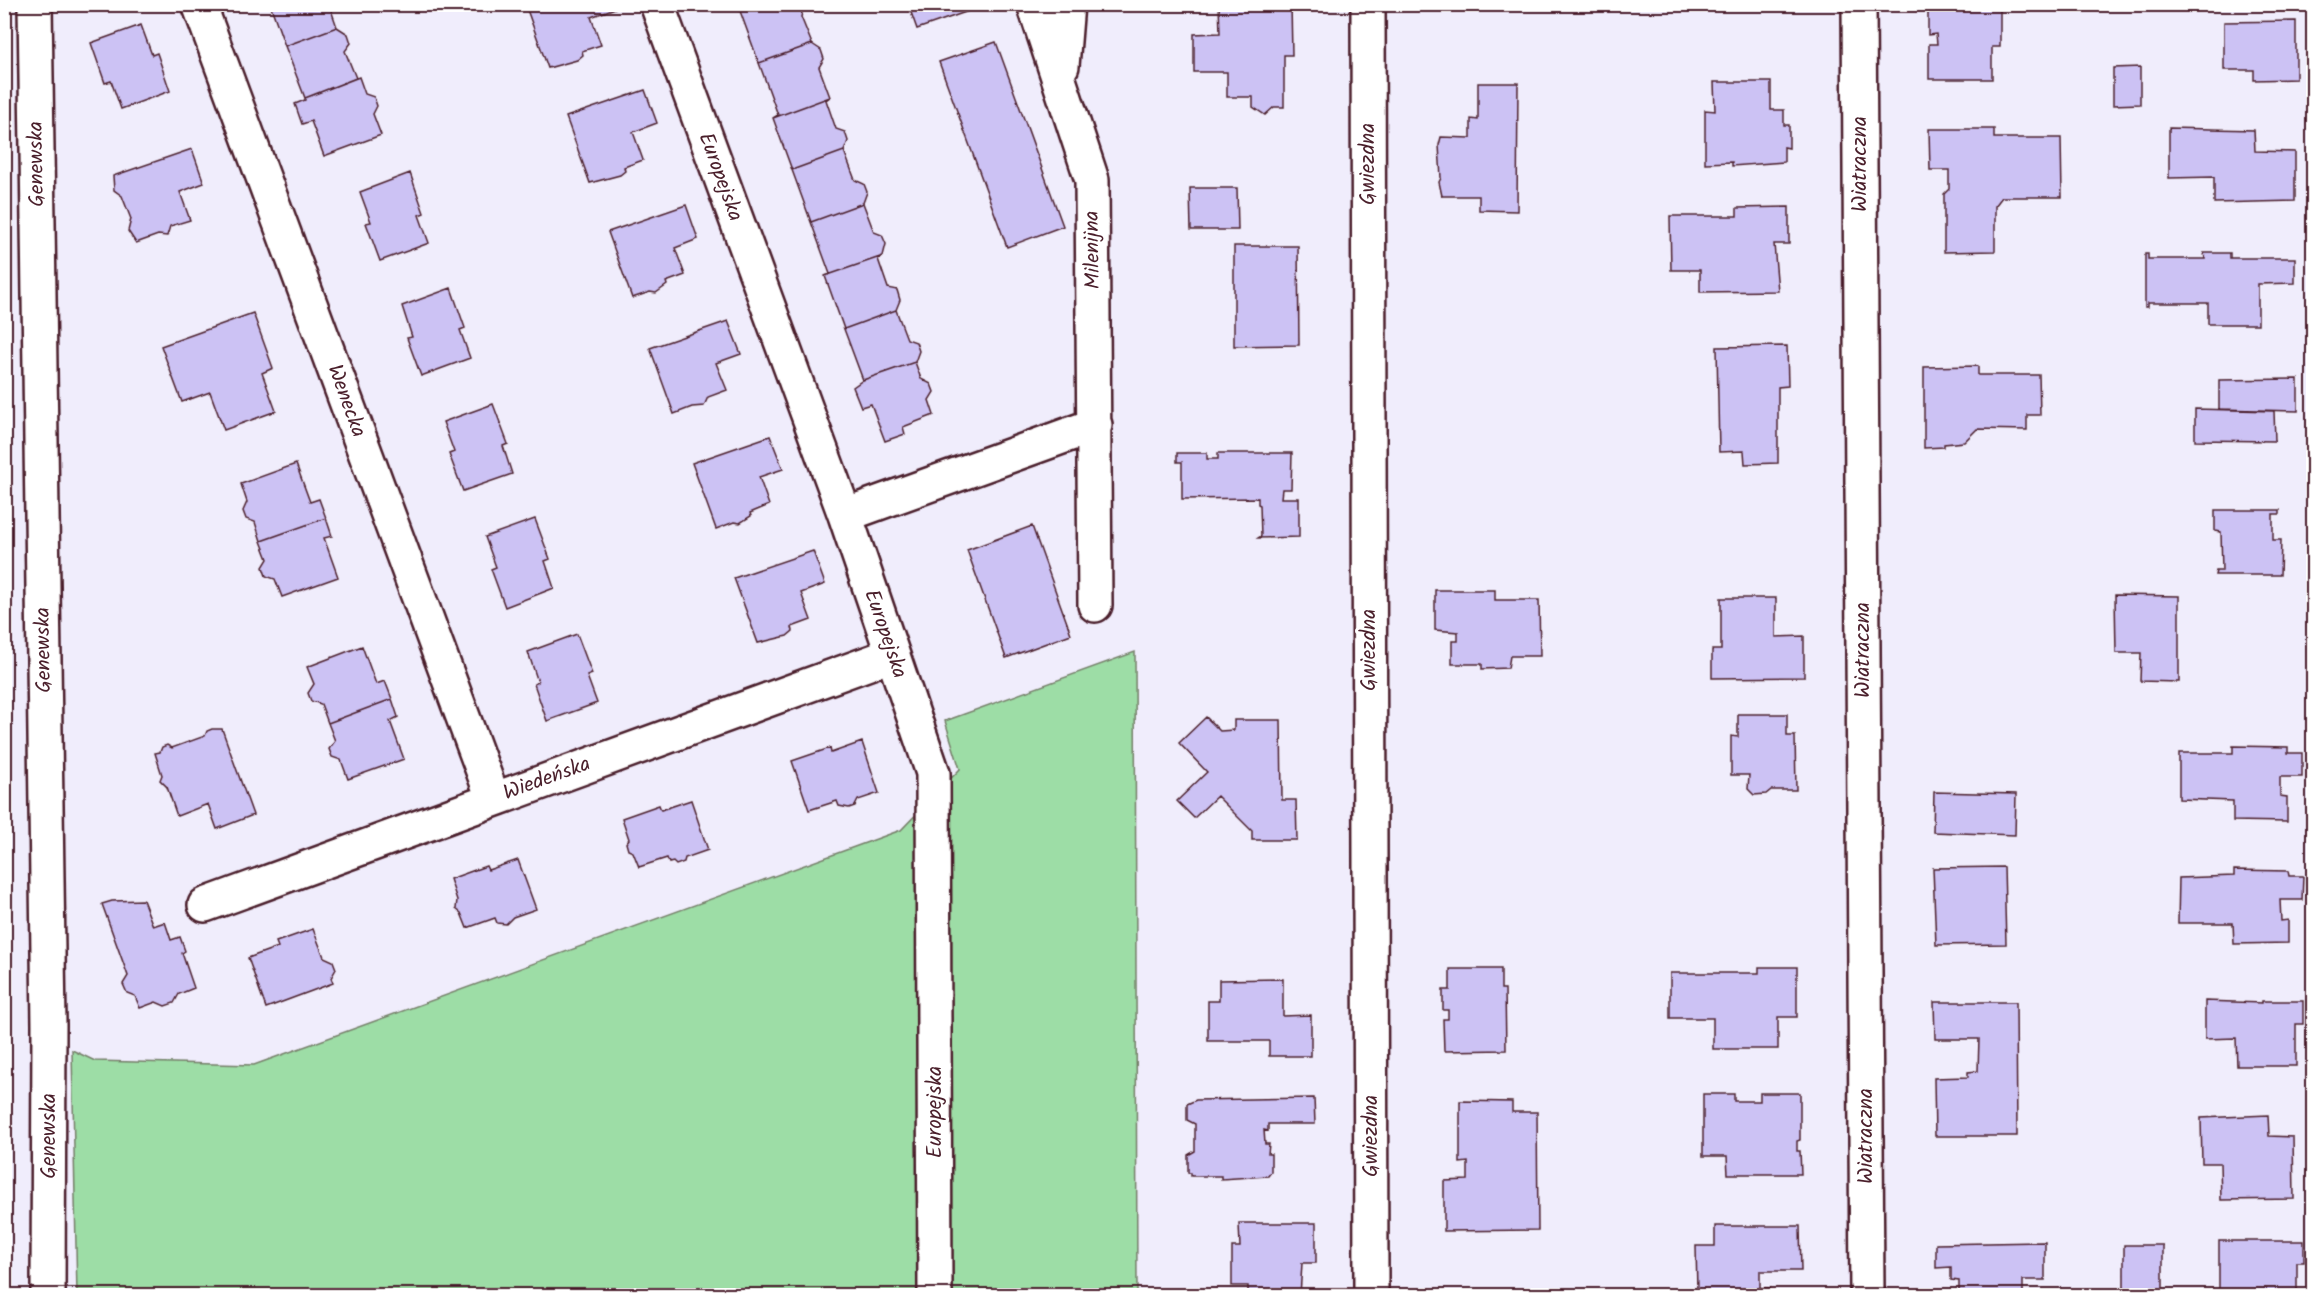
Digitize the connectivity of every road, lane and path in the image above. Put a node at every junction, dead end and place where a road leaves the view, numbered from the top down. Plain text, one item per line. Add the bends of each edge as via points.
1 (35, 4) edge
2 (199, 4) edge
3 (657, 4) edge
4 (1034, 4) edge
5 (1066, 4) edge
6 (1368, 4) edge
7 (1858, 4) edge
8 (1061, 80) junction
9 (1095, 425) junction
10 (845, 515) junction
11 (1095, 605) dead end
12 (891, 655) junction
13 (493, 798) junction
14 (205, 905) dead end
15 (48, 1296) edge
16 (935, 1296) edge
17 (1371, 1296) edge
18 (1867, 1296) edge

1 - 15 street, Genewska via 49,1025
2 - 13 street, Wenecka
3 - 10 street, Europejska
4 - 8 street, Milenijna
5 - 8 street, Milenijna
6 - 17 street, Gwiezdna
7 - 18 street, Wiatraczna
8 - 9 street, Milenijna via 1092,180
9 - 10 street
9 - 11 street, Milenijna
10 - 12 street, Europejska
12 - 13 street, Wiedeńska
12 - 16 street, Europejska via 933,773
13 - 14 street, Wiedeńska

